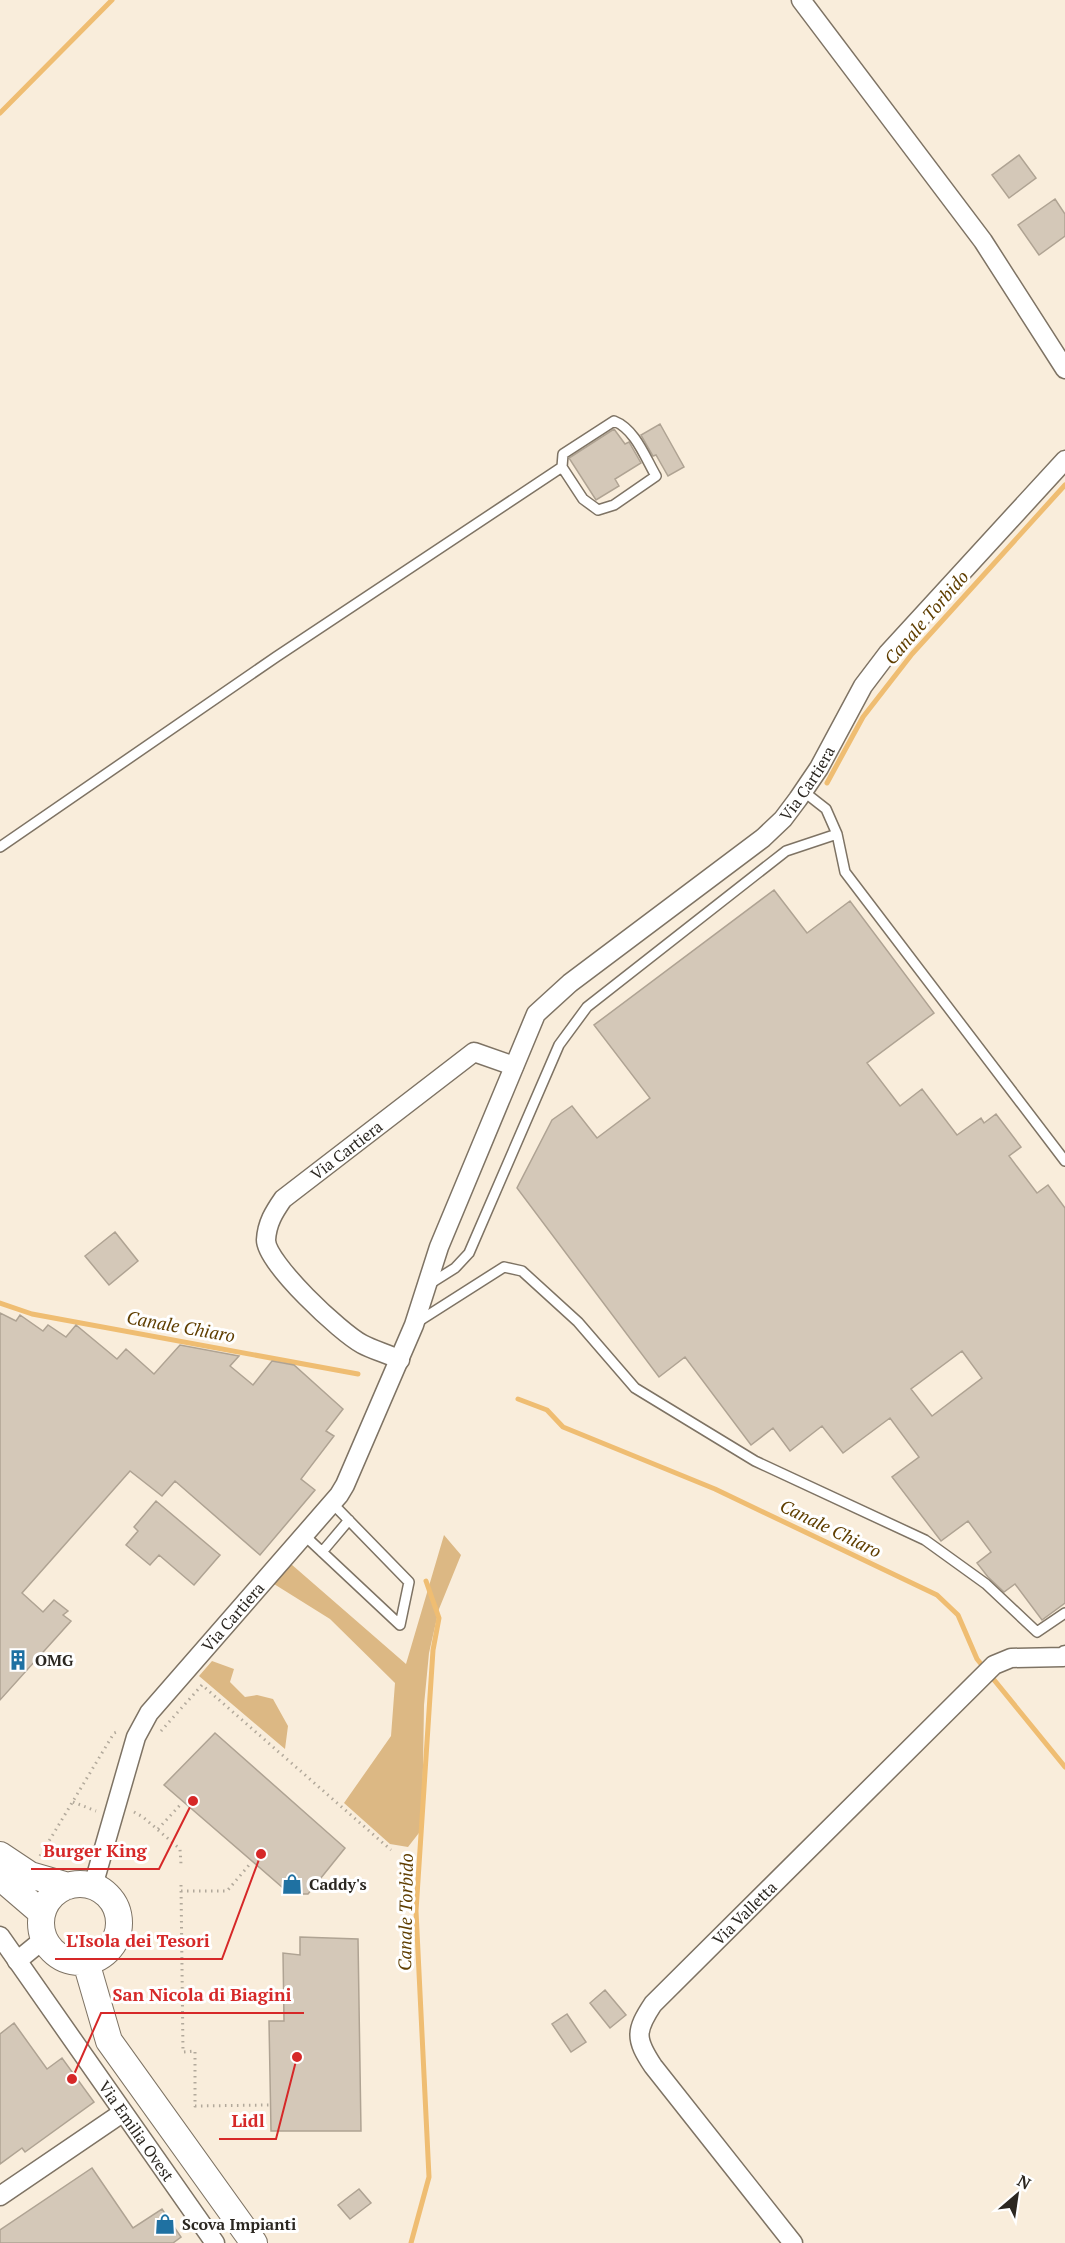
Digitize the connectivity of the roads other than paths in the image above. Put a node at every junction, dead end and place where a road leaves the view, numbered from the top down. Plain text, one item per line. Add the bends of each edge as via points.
1 (801, 0) edge
2 (1065, 369) edge
3 (1065, 460) edge
4 (562, 467) junction
5 (803, 791) junction
6 (837, 834) junction
7 (0, 847) edge
8 (514, 1066) junction
9 (1065, 1161) edge
10 (426, 1286) junction
11 (414, 1325) junction
12 (400, 1360) junction
13 (332, 1503) junction
14 (349, 1520) junction
15 (304, 1535) junction
16 (322, 1552) junction
17 (1065, 1613) edge
18 (1065, 1655) edge
19 (0, 1855) edge
20 (0, 1877) edge
21 (68, 1886) junction
22 (93, 1887) junction
23 (42, 1913) junction
24 (0, 1936) edge
25 (44, 1939) junction
26 (17, 1961) junction
27 (86, 1962) junction
28 (122, 2113) junction
29 (0, 2196) edge
30 (215, 2243) edge
31 (254, 2243) edge
32 (793, 2243) edge

1 - 2 street via 983,241
3 - 5 street, Via Cartiera via 888,652 863,686
4 - 4 lane via 583,499 598,510 614,506 656,476 629,430 614,422 563,454
4 - 7 lane
5 - 6 lane via 826,809
5 - 8 street, Via Cartiera via 764,838 546,1003 530,1024
6 - 9 lane via 845,872
6 - 10 lane via 786,851 587,1006 559,1045 470,1253
8 - 10 street, Via Cartiera
8 - 12 street, Via Cartiera via 474,1052 283,1199 270,1217 266,1243 273,1259 310,1300 362,1344
10 - 11 street, Via Cartiera
11 - 12 street, Via Cartiera
11 - 17 lane via 504,1267 522,1270 578,1322 635,1388 755,1461 925,1540 986,1584 1037,1632
12 - 13 street, Via Cartiera via 345,1485
13 - 14 lane
13 - 15 street, Via Cartiera
14 - 16 lane
14 - 16 lane via 409,1582 400,1625
15 - 16 lane
15 - 22 street, Via Cartiera via 149,1713 136,1737
18 - 32 street, Via Valletta via 1011,1658 989,1669 653,2004 640,2027 638,2037 653,2066
19 - 21 main road via 30,1875
20 - 23 main road
21 - 22 main road
21 - 23 main road via 56,1892
22 - 27 main road via 113,1902 119,1927 109,1950
23 - 25 main road
24 - 26 street, Via Emilia Ovest
25 - 26 street
25 - 27 main road via 61,1958
26 - 28 street, Via Emilia Ovest
27 - 31 main road, Via Emilia Ovest via 109,2041
28 - 29 street
28 - 30 street, Via Emilia Ovest

